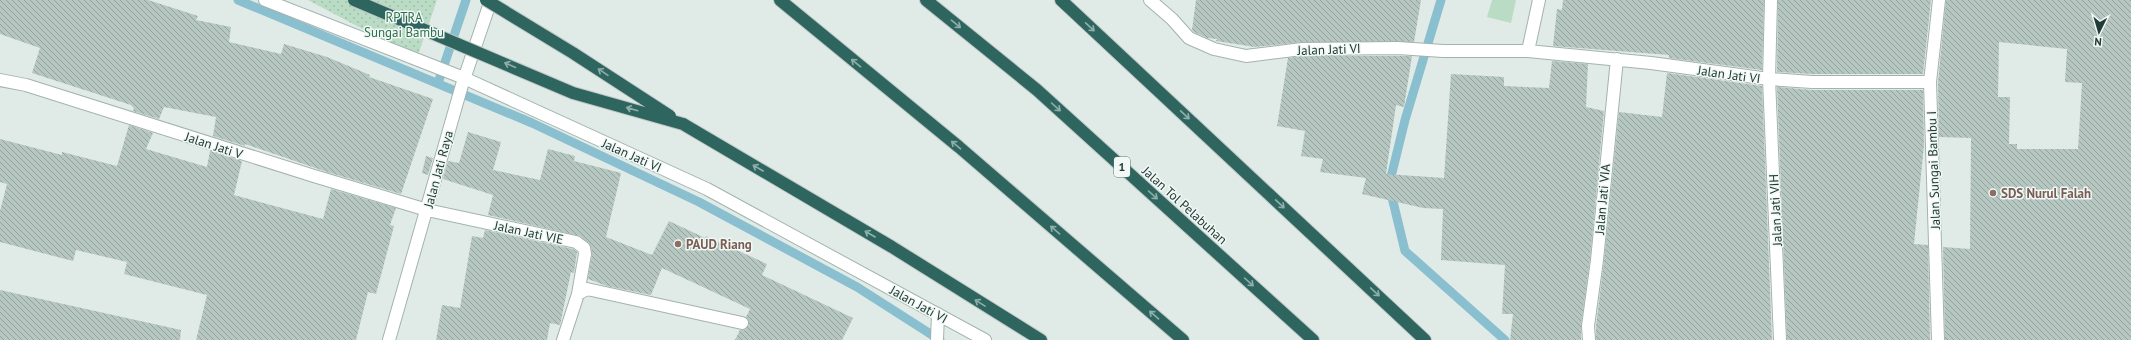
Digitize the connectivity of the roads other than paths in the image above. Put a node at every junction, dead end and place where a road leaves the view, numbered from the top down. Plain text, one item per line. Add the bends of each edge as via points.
1 (265, 0) edge
2 (354, 0) edge
3 (486, 0) edge
4 (491, 0) edge
5 (780, 0) edge
6 (926, 0) edge
7 (1061, 0) edge
8 (1150, 0) edge
9 (1540, 0) edge
10 (1771, 0) edge
11 (1939, 0) edge
12 (1528, 51) junction
13 (1617, 58) junction
14 (1769, 79) junction
15 (0, 80) edge
16 (463, 82) junction
17 (1930, 82) junction
18 (683, 124) junction
19 (418, 207) junction
20 (578, 294) junction
21 (938, 314) junction
22 (742, 323) dead end
23 (389, 340) edge
24 (563, 340) edge
25 (937, 340) edge
26 (985, 340) edge
27 (1041, 340) edge
28 (1183, 340) edge
29 (1313, 340) edge
30 (1425, 340) edge
31 (1589, 340) edge
32 (1780, 340) edge
33 (1938, 340) edge

1 - 16 street, Jalan Jati VI via 447,72
18 -> 2 highway, bridge via 573,93
18 -> 3 highway, bridge via 574,53
4 - 16 street, Jalan Jati Raya
28 -> 5 highway via 959,147
6 -> 29 highway, Jalan Tol Pelabuhan / 1 via 1037,90
7 -> 30 highway
8 - 12 street, Jalan Jati VI via 1189,38 1214,49 1246,56 1302,50 1398,48
9 - 12 street
10 - 14 street, Jalan Jati VIH
11 - 17 street, Jalan Sungai Bambu I
12 - 13 street, Jalan Jati VI
13 - 14 street, Jalan Jati VI
13 - 31 street, Jalan Jati VIA via 1588,326
14 - 17 street, Jalan Jati VI via 1812,82
14 - 32 street, Jalan Jati VIH
15 - 19 street, Jalan Jati V via 26,85
16 - 19 street, Jalan Jati Raya
16 - 21 street, Jalan Jati VI via 708,189
17 - 33 street, Jalan Sungai Bambu I
27 -> 18 highway via 892,247
19 - 20 street, Jalan Jati VIE via 576,242 584,248 585,254
19 - 23 street, Jalan Jati Raya
20 - 22 street via 587,289
20 - 24 street, Jalan Jati VIE
21 - 25 street
21 - 26 street, Jalan Jati VI

